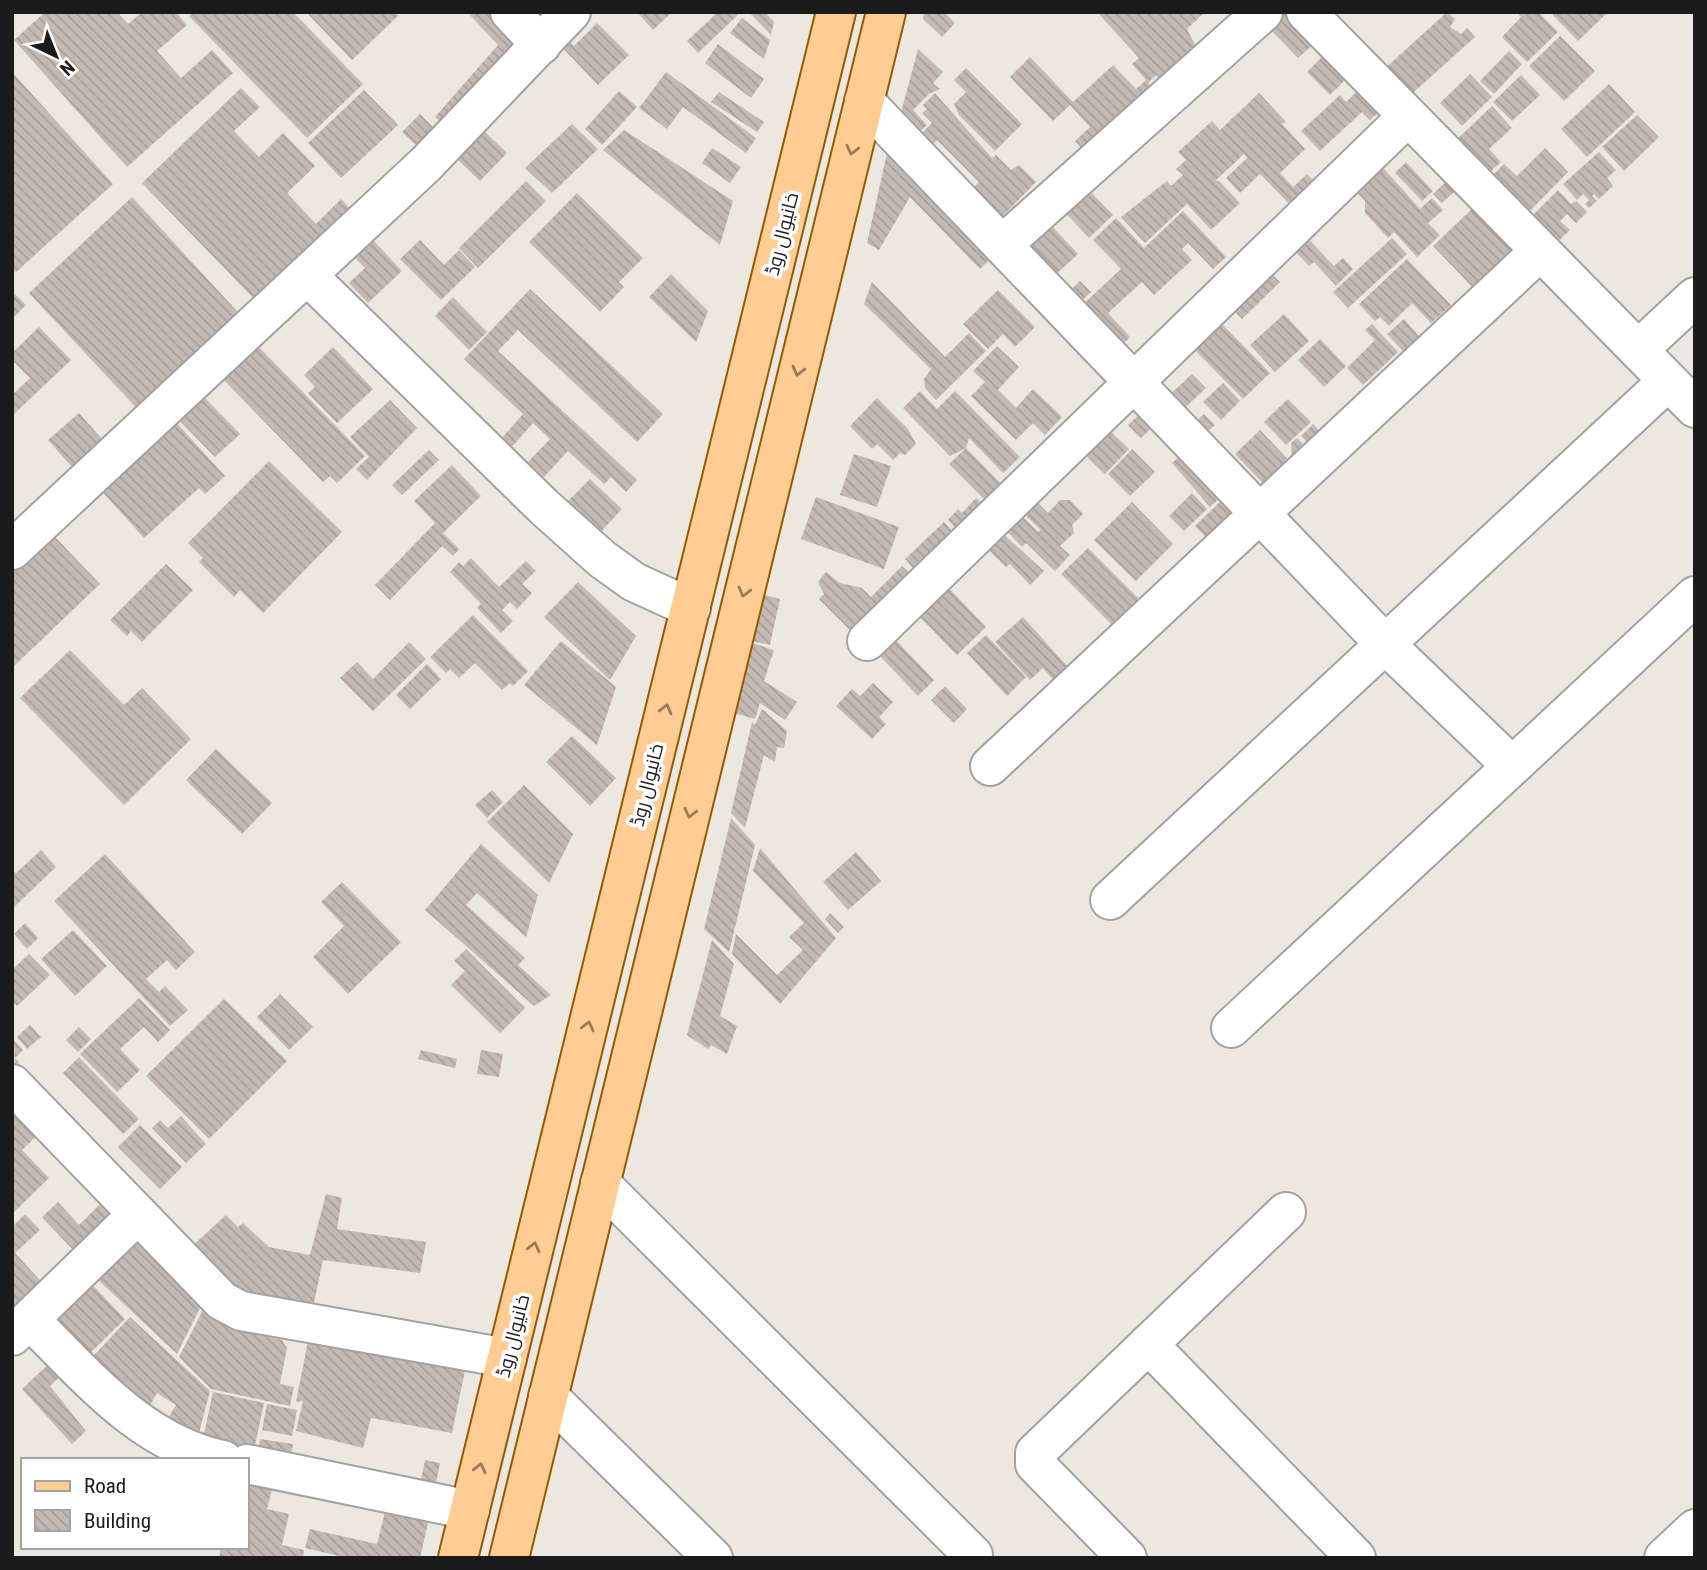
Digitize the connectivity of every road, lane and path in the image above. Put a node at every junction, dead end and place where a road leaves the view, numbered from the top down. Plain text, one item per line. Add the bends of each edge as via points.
1 (510, 12) edge
2 (571, 12) edge
3 (836, 12) edge
4 (886, 12) edge
5 (1263, 12) edge
6 (1306, 12) edge
7 (541, 45) junction
8 (864, 101) junction
9 (1408, 116) junction
10 (1002, 245) junction
11 (1540, 251) junction
12 (308, 276) junction
13 (1695, 297) edge
14 (1638, 350) junction
15 (1668, 381) junction
16 (1134, 382) junction
17 (1695, 408) edge
18 (1259, 514) junction
19 (14, 545) edge
20 (1695, 596) edge
21 (691, 608) junction
22 (867, 641) dead end
23 (1385, 644) junction
24 (990, 766) dead end
25 (1512, 766) junction
26 (1110, 900) dead end
27 (1231, 1028) dead end
28 (12, 1084) edge
29 (600, 1183) junction
30 (1286, 1212) dead end
31 (138, 1214) junction
32 (21, 1328) edge
33 (1148, 1344) junction
34 (507, 1358) junction
35 (548, 1396) junction
36 (217, 1458) edge
37 (248, 1464) edge
38 (470, 1510) junction
39 (1695, 1529) edge
40 (972, 1555) dead end
41 (458, 1558) edge
42 (509, 1558) edge
43 (713, 1558) edge
44 (1127, 1558) edge
45 (1356, 1558) edge
46 (1664, 1558) edge

1 - 7 street
2 - 7 street
3 - 21 main road, خانیوال روڈ
4 - 8 main road
5 - 10 street
6 - 9 street
7 - 12 street via 479,112
8 - 10 street
8 -> 29 main road
9 - 11 street
9 - 16 street
10 - 16 street
11 - 14 street
11 - 18 street
12 - 19 street
12 - 21 street via 602,559 634,582
13 - 14 street
14 - 15 street
15 - 17 street
15 - 23 street
16 - 18 street
16 - 22 street
18 - 23 street
18 - 24 street
20 - 25 street
34 -> 21 main road, خانیوال روڈ
23 - 25 street
23 - 26 street
25 - 27 street
28 - 31 street
29 - 35 main road
29 - 40 street
30 - 33 street
31 - 32 street
31 - 34 street via 222,1301 241,1311
32 - 36 street via 144,1428 178,1446
33 - 44 street via 1035,1453 1035,1464
33 - 45 street
38 -> 34 main road, خانیوال روڈ
35 - 42 main road
35 - 43 street
37 - 38 street
38 - 41 main road, خانیوال روڈ
39 - 46 street

